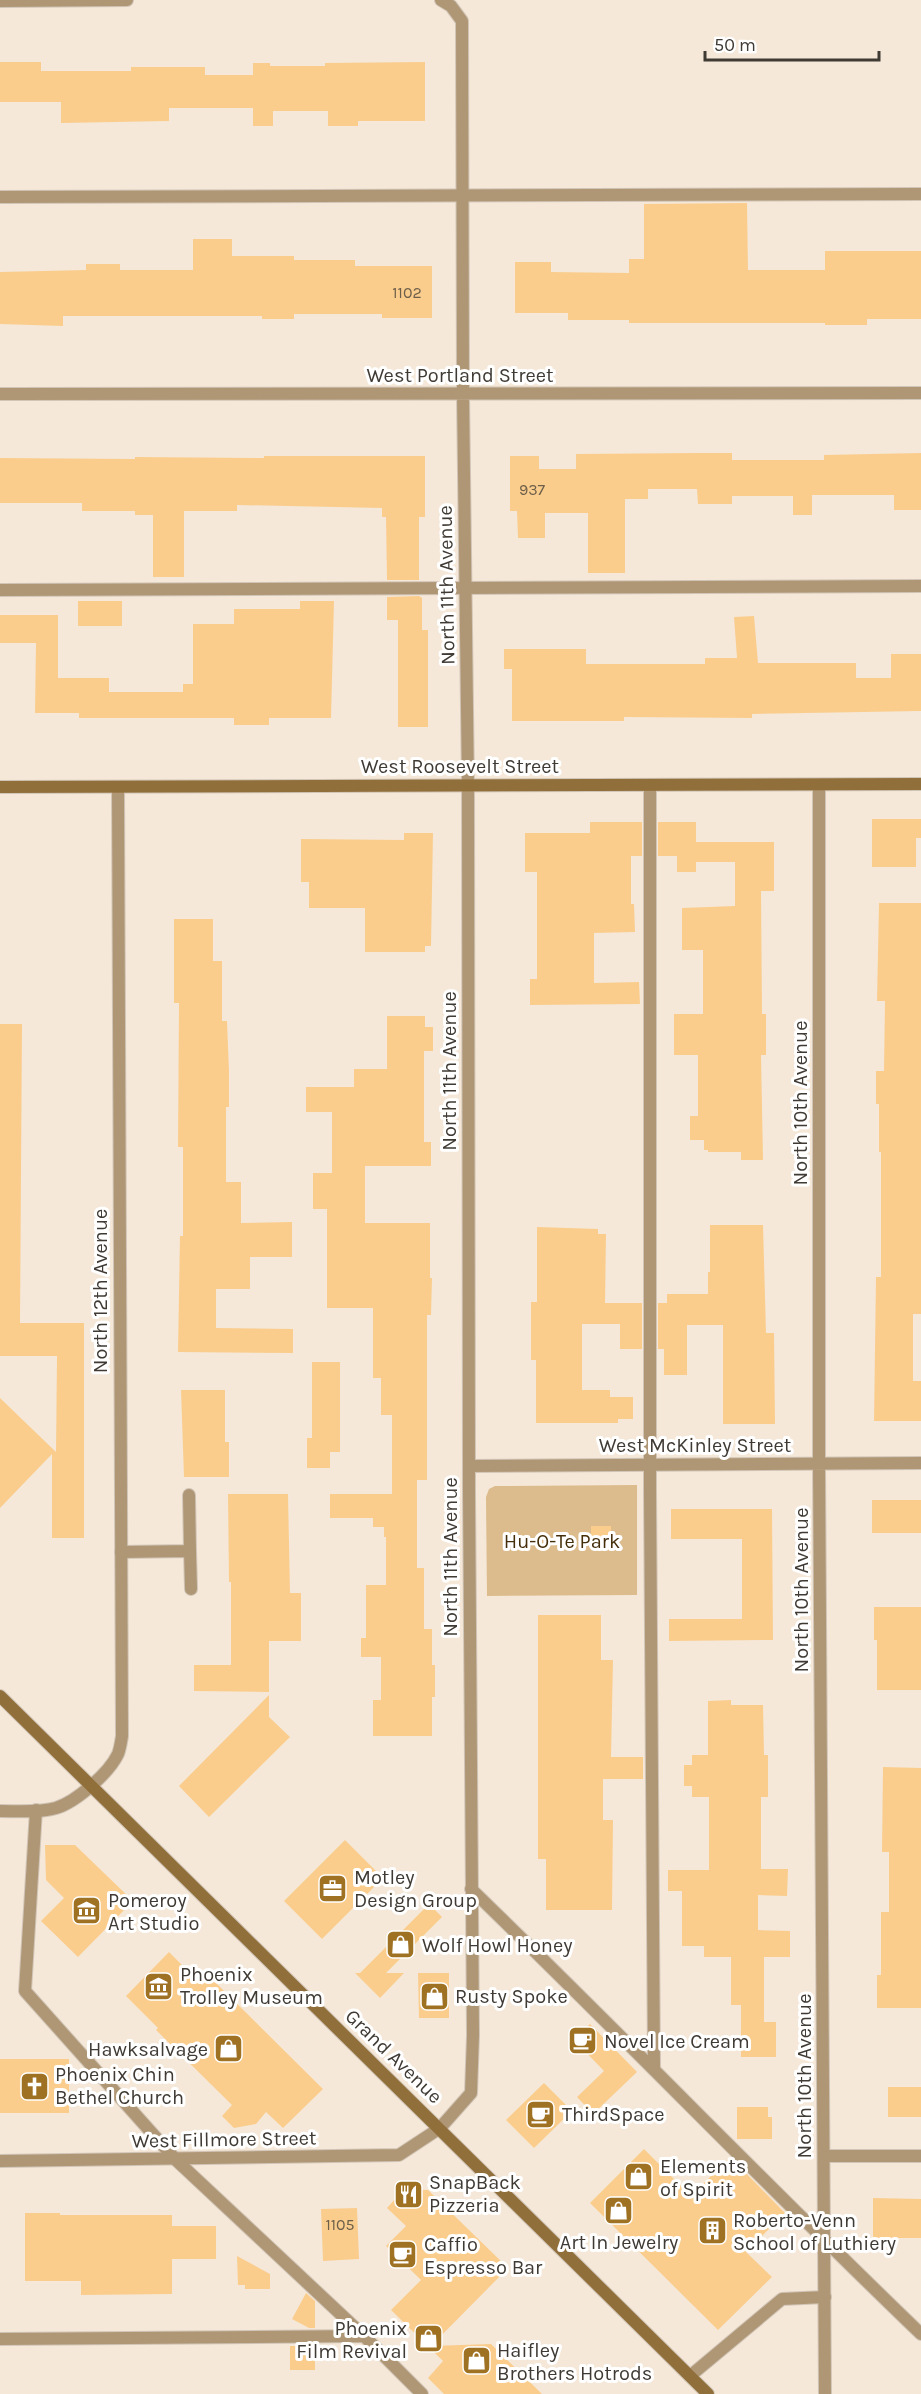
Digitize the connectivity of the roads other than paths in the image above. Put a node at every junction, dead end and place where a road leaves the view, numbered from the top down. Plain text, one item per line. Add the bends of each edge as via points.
1 (127, 0) edge
2 (0, 1) edge
3 (446, 3) edge
4 (921, 194) edge
5 (463, 196) junction
6 (0, 197) edge
7 (921, 393) edge
8 (0, 394) edge
9 (463, 395) junction
10 (921, 586) edge
11 (466, 589) junction
12 (0, 590) edge
13 (921, 784) edge
14 (650, 785) junction
15 (819, 785) junction
16 (468, 786) junction
17 (0, 787) edge
18 (118, 787) junction
19 (921, 1463) edge
20 (819, 1464) junction
21 (651, 1465) junction
22 (469, 1466) junction
23 (189, 1496) dead end
24 (190, 1551) junction
25 (121, 1552) junction
26 (191, 1589) dead end
27 (0, 1696) edge
28 (92, 1786) junction
29 (36, 1810) junction
30 (0, 1811) edge
31 (471, 1889) junction
32 (654, 2067) junction
33 (441, 2128) junction
34 (824, 2156) junction
35 (921, 2156) edge
36 (176, 2160) junction
37 (0, 2161) edge
38 (825, 2242) junction
39 (825, 2297) junction
40 (921, 2334) edge
41 (364, 2336) junction
42 (0, 2339) edge
43 (690, 2376) junction
44 (422, 2394) edge
45 (708, 2394) edge
46 (825, 2394) edge

1 - 2 street
3 - 5 street, North 11th Avenue via 462,21
4 - 5 street
5 - 6 street
5 - 9 street, North 11th Avenue
7 - 9 street, West Portland Street
8 - 9 street, West Portland Street
9 - 11 street, North 11th Avenue
10 - 11 street
11 - 12 street
11 - 16 street, North 11th Avenue
13 - 15 main road, West Roosevelt Street
14 - 15 main road, West Roosevelt Street
14 - 16 main road, West Roosevelt Street
14 - 21 street
15 - 20 street, North 10th Avenue
16 - 18 main road, West Roosevelt Street
16 - 22 street, North 11th Avenue
17 - 18 main road, West Roosevelt Street
18 - 25 street, North 12th Avenue
19 - 20 street, West McKinley Street
20 - 21 street, West McKinley Street
20 - 34 street, North 10th Avenue
21 - 22 street, West McKinley Street
21 - 32 street
22 - 31 street, North 11th Avenue
23 - 24 street
24 - 25 street
24 - 26 street
25 - 28 street, North 12th Avenue via 122,1736 118,1754
27 - 28 main road, Grand Avenue
28 - 29 street, North 12th Avenue via 55,1809
28 - 33 main road, Grand Avenue
29 - 30 street, North 12th Avenue
29 - 36 street via 25,1991
31 - 32 street
31 - 33 street, North 11th Avenue via 471,2093
32 - 38 street
33 - 36 street, West Fillmore Street via 399,2155
33 - 43 main road, Grand Avenue
34 - 35 street
34 - 38 street, North 10th Avenue
36 - 37 street, West Fillmore Street
36 - 41 street
38 - 39 street, North 10th Avenue
38 - 40 street
39 - 43 street via 782,2299
39 - 46 street, North 10th Avenue
41 - 42 street
41 - 44 street
43 - 45 main road, Grand Avenue

